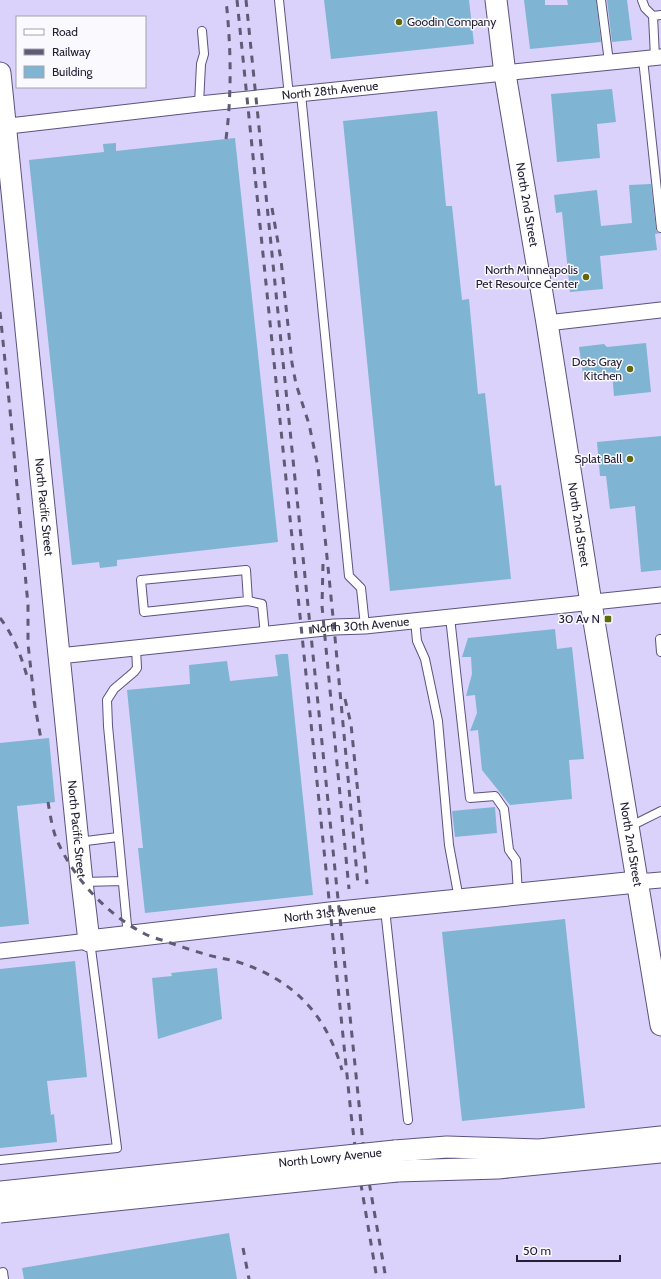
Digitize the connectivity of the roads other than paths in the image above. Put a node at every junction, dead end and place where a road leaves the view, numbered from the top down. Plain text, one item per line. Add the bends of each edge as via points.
1 (279, 0) edge
2 (496, 0) edge
3 (602, 0) edge
4 (642, 0) edge
5 (657, 15) edge
6 (202, 31) dead end
7 (653, 58) edge
8 (609, 62) junction
9 (0, 73) edge
10 (505, 74) junction
11 (295, 95) junction
12 (199, 104) junction
13 (3, 127) edge
14 (661, 228) edge
15 (661, 310) edge
16 (548, 323) junction
17 (661, 595) edge
18 (248, 601) junction
19 (591, 603) junction
20 (450, 617) junction
21 (415, 620) junction
22 (365, 626) junction
23 (265, 635) junction
24 (660, 639) dead end
25 (136, 648) junction
26 (661, 652) edge
27 (59, 656) junction
28 (661, 811) edge
29 (628, 828) junction
30 (118, 837) junction
31 (78, 842) junction
32 (122, 880) junction
33 (661, 880) edge
34 (82, 882) junction
35 (637, 882) junction
36 (518, 894) junction
37 (459, 900) junction
38 (385, 908) junction
39 (128, 937) junction
40 (89, 940) junction
41 (0, 951) edge
42 (661, 1025) edge
43 (408, 1120) dead end
44 (661, 1137) edge
45 (661, 1152) edge
46 (0, 1160) edge
47 (396, 1161) junction
48 (0, 1192) edge
49 (0, 1212) edge
50 (0, 1273) edge
51 (4, 1279) edge

1 - 11 lane
2 - 10 street, North 2nd Street
3 - 8 lane
4 - 5 lane via 645,8
5 - 7 lane
6 - 12 lane via 204,54
7 - 8 street, North 28th Avenue
7 - 14 lane
8 - 10 street, North 28th Avenue
9 - 13 street, North Pacific Street
10 - 11 street, North 28th Avenue
10 - 16 street, North 2nd Street
11 - 12 street, North 28th Avenue
11 - 22 lane via 349,576 361,588
12 - 13 street, North 28th Avenue
13 - 27 street, North Pacific Street
15 - 16 street
16 - 19 street, North 2nd Street
17 - 19 street, North 30th Avenue
18 - 18 lane via 144,612 141,580 246,570
18 - 23 lane via 262,604
19 - 20 street, North 30th Avenue
19 - 29 street, North 2nd Street
20 - 21 street, North 30th Avenue
20 - 36 lane via 470,798 495,796 504,809 509,850 516,860
21 - 22 street, North 30th Avenue
21 - 37 lane via 417,641 425,658 438,721 449,845
22 - 23 street, North 30th Avenue
23 - 25 street, North 30th Avenue
24 - 26 lane
25 - 27 street, North 30th Avenue
25 - 30 lane via 137,668 114,689 108,700
27 - 31 street, North Pacific Street
28 - 29 lane
29 - 35 street, North 2nd Street
30 - 31 lane
30 - 32 lane
31 - 34 street, North Pacific Street
32 - 34 lane
32 - 39 lane
33 - 35 street, North 31st Avenue
34 - 40 street, North Pacific Street
35 - 36 street, North 31st Avenue
35 - 42 street, North 2nd Street via 651,944
36 - 37 street, North 31st Avenue
37 - 38 street, North 31st Avenue
38 - 39 street, North 31st Avenue
38 - 43 lane
39 - 40 street, North 31st Avenue
40 - 41 street, North 31st Avenue
40 - 46 lane via 117,1148
44 - 47 street, North Lowry Avenue via 540,1150 447,1147
45 - 47 street, North Lowry Avenue via 498,1168
47 - 48 street, North Lowry Avenue, bridge
47 - 49 street, North Lowry Avenue, bridge
50 - 51 lane via 3,1272

